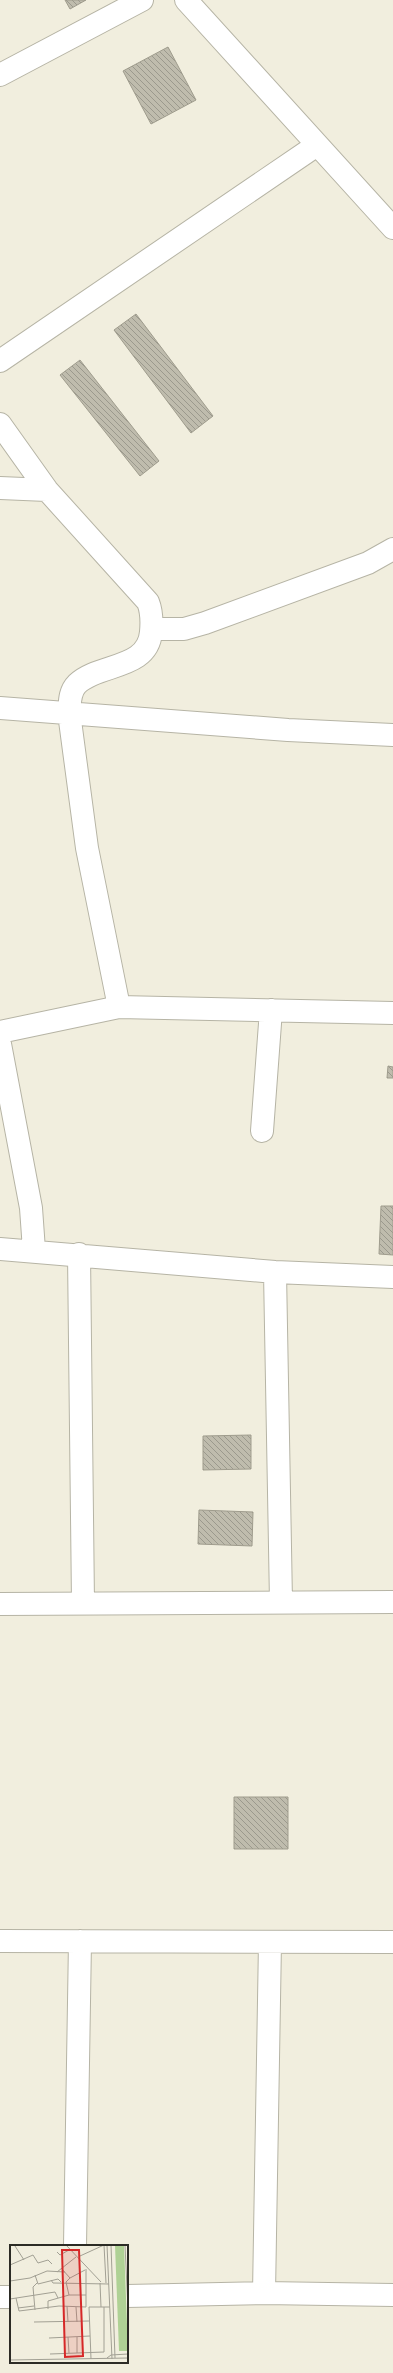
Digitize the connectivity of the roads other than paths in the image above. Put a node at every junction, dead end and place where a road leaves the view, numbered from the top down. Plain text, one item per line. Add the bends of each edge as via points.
1 (142, 0) edge
2 (186, 0) edge
3 (0, 74) edge
4 (317, 145) junction
5 (393, 228) edge
6 (0, 362) edge
7 (0, 424) edge
8 (0, 488) edge
9 (47, 490) junction
10 (393, 549) edge
11 (152, 629) junction
12 (0, 708) edge
13 (69, 714) junction
14 (393, 735) edge
15 (119, 1007) junction
16 (271, 1010) junction
17 (393, 1013) edge
18 (0, 1032) edge
19 (0, 1044) edge
20 (262, 1131) dead end
21 (0, 1249) edge
22 (34, 1250) junction
23 (79, 1254) junction
24 (275, 1272) junction
25 (393, 1277) edge
26 (281, 1602) junction
27 (393, 1602) edge
28 (83, 1603) junction
29 (0, 1604) edge
30 (0, 1941) edge
31 (80, 1941) junction
32 (270, 1942) junction
33 (393, 1942) edge
34 (75, 2245) edge
35 (264, 2293) junction
36 (393, 2295) edge
37 (128, 2296) edge

1 - 3 street
2 - 4 street
4 - 5 street
4 - 6 street
7 - 9 street
8 - 9 street
9 - 11 street via 148,602 152,614
10 - 11 street via 368,563 205,623 184,629
11 - 13 street via 146,650 137,657 77,684 70,695
12 - 13 street
13 - 14 street
13 - 15 street via 87,848
15 - 16 street
15 - 18 street
16 - 17 street
16 - 20 street
19 - 22 street via 31,1208
21 - 22 street
22 - 23 street
23 - 24 street
23 - 28 street
24 - 25 street
24 - 26 street
26 - 27 street
26 - 28 street
28 - 29 street
30 - 31 street
31 - 32 street
31 - 34 street
32 - 33 street
32 - 35 street
35 - 36 street
35 - 37 street

